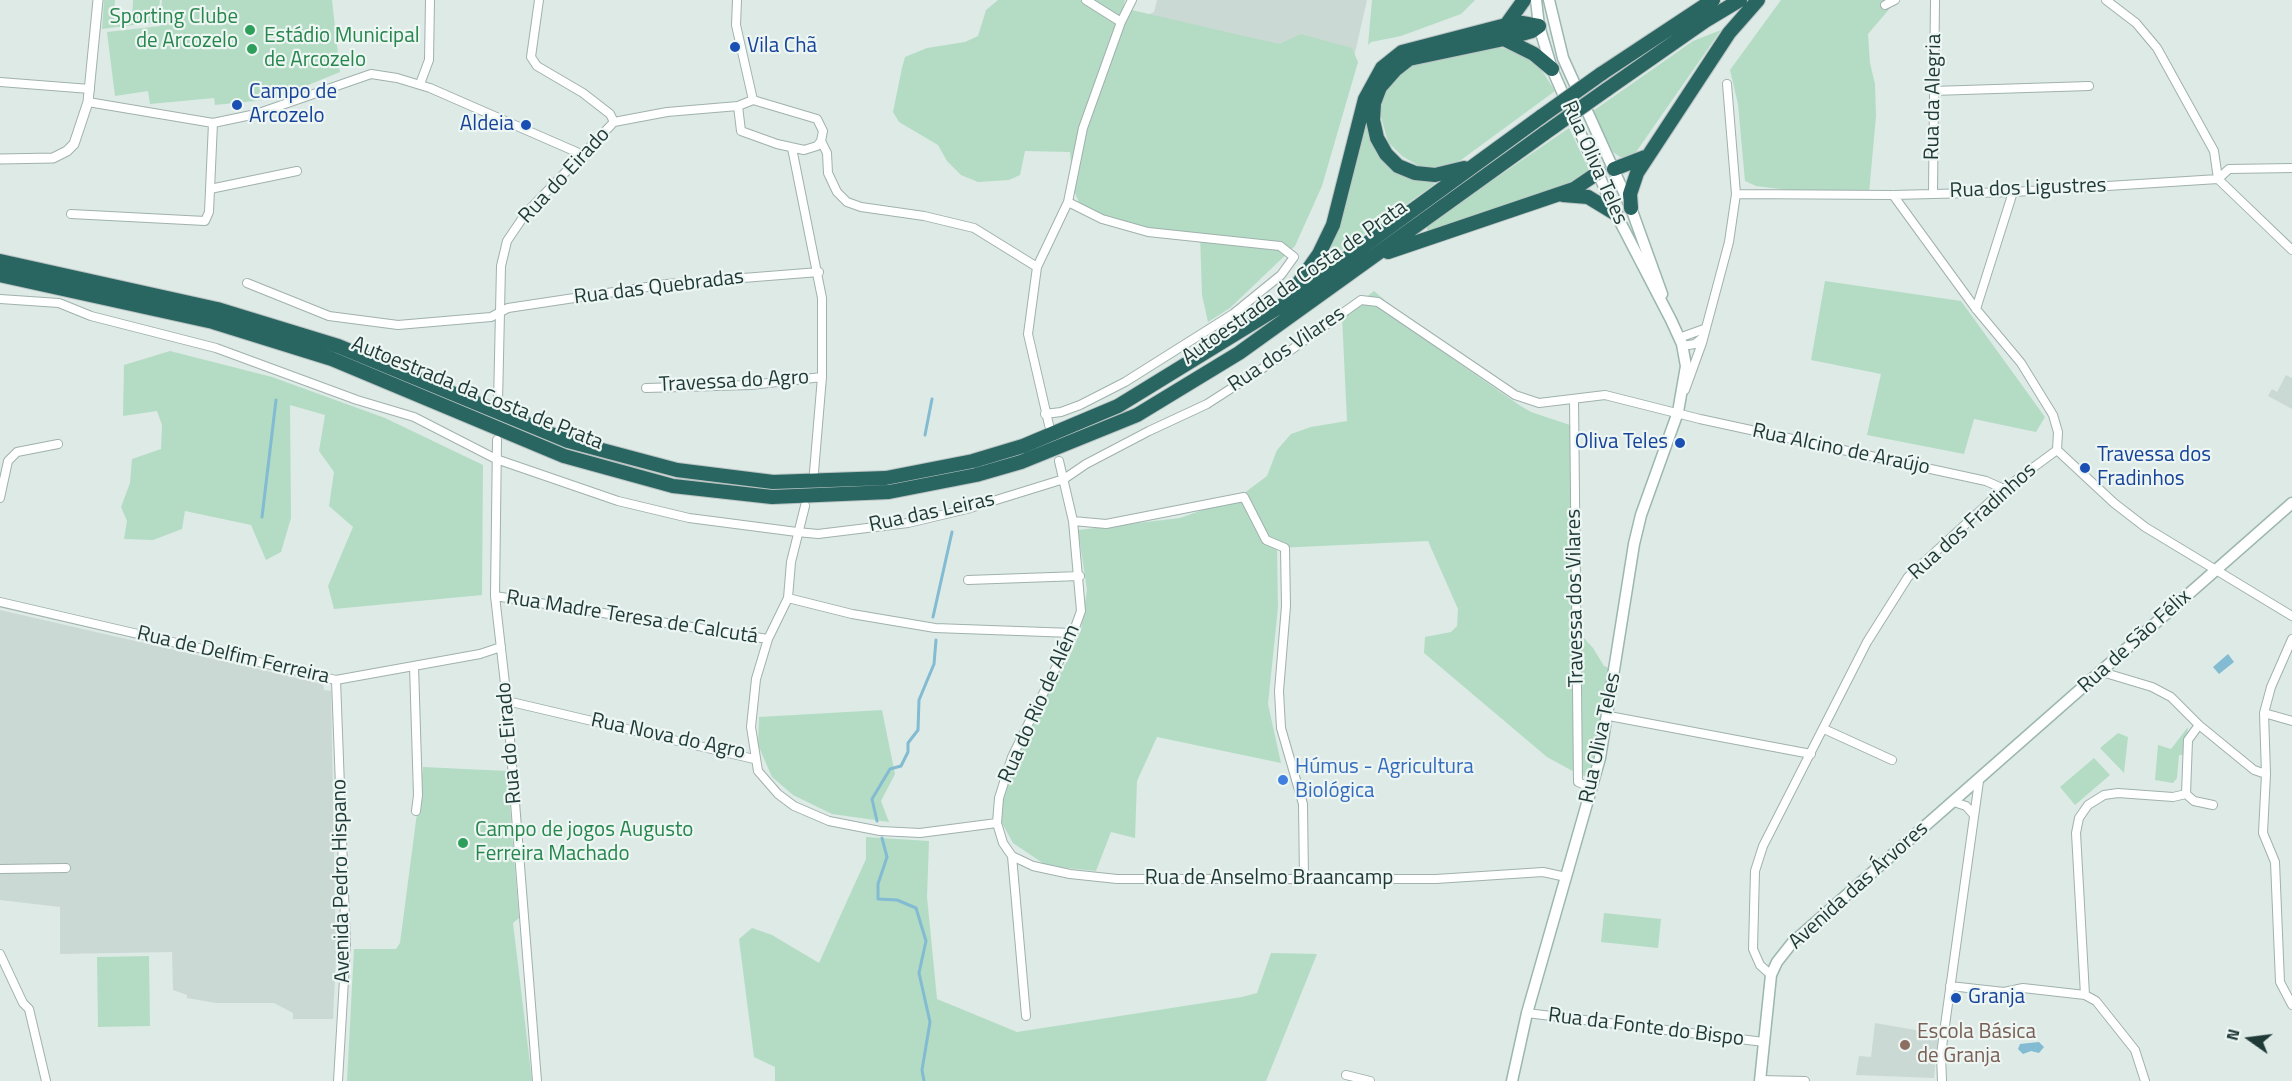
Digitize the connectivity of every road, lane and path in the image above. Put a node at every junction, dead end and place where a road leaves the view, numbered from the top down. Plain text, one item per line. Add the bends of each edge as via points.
1 (99, 0) edge
2 (430, 0) edge
3 (540, 0) edge
4 (737, 0) edge
5 (1086, 0) edge
6 (1132, 0) edge
7 (1524, 0) edge
8 (1536, 0) edge
9 (1713, 0) edge
10 (1740, 0) edge
11 (1758, 0) edge
12 (1895, 0) edge
13 (1935, 0) edge
14 (2107, 0) edge
15 (1886, 4) dead end
16 (1549, 5) edge
17 (1121, 22) junction
18 (1506, 25) junction
19 (1539, 26) junction
20 (1556, 38) junction
21 (1504, 39) junction
22 (1552, 69) junction
23 (0, 82) edge
24 (420, 84) junction
25 (1727, 84) dead end
26 (2089, 86) dead end
27 (90, 89) junction
28 (1933, 91) junction
29 (753, 100) junction
30 (88, 102) junction
31 (738, 106) junction
32 (615, 122) junction
33 (213, 123) junction
34 (821, 141) junction
35 (792, 148) junction
36 (581, 154) junction
37 (1648, 155) junction
38 (0, 159) edge
39 (1471, 165) junction
40 (1605, 168) junction
41 (2292, 168) edge
42 (297, 171) dead end
43 (2218, 179) junction
44 (210, 189) junction
45 (2013, 192) junction
46 (1933, 193) junction
47 (1558, 194) junction
48 (1736, 194) junction
49 (1893, 195) junction
50 (1068, 202) junction
51 (1631, 208) junction
52 (71, 214) dead end
53 (1616, 214) junction
54 (2292, 250) edge
55 (1378, 256) junction
56 (0, 261) edge
57 (1037, 267) junction
58 (819, 272) junction
59 (0, 274) edge
60 (247, 284) dead end
61 (0, 299) edge
62 (1284, 304) junction
63 (1976, 309) junction
64 (500, 312) junction
65 (1671, 320) junction
66 (1704, 329) junction
67 (1702, 338) junction
68 (1681, 342) junction
69 (822, 377) junction
70 (646, 388) dead end
71 (1683, 394) junction
72 (1574, 399) junction
73 (498, 403) dead end
74 (1678, 412) junction
75 (1045, 414) junction
76 (1049, 425) dead end
77 (497, 440) dead end
78 (58, 444) dead end
79 (2057, 450) junction
80 (496, 459) junction
81 (1059, 460) dead end
82 (814, 472) dead end
83 (1064, 479) junction
84 (2004, 489) junction
85 (0, 498) edge
86 (2292, 503) edge
87 (805, 506) dead end
88 (1073, 521) junction
89 (797, 532) junction
90 (2215, 571) junction
91 (1080, 576) junction
92 (968, 580) dead end
93 (495, 596) junction
94 (788, 598) junction
95 (0, 602) edge
96 (2292, 616) edge
97 (1073, 633) junction
98 (768, 639) junction
99 (2292, 639) edge
100 (501, 647) junction
101 (414, 666) junction
102 (2102, 672) junction
103 (336, 680) junction
104 (507, 700) junction
105 (2264, 713) junction
106 (1609, 716) junction
107 (2292, 721) edge
108 (2199, 725) junction
109 (1824, 729) junction
110 (1811, 754) junction
111 (754, 759) junction
112 (1892, 760) dead end
113 (2266, 774) junction
114 (1979, 781) junction
115 (1592, 788) junction
116 (2186, 794) junction
117 (1954, 802) junction
118 (2213, 805) dead end
119 (416, 811) dead end
120 (1974, 815) junction
121 (997, 823) junction
122 (1012, 856) junction
123 (0, 868) edge
124 (66, 868) dead end
125 (1566, 877) junction
126 (1304, 879) junction
127 (0, 954) edge
128 (1771, 975) junction
129 (1950, 986) junction
130 (2085, 995) junction
131 (2292, 1005) edge
132 (1527, 1013) junction
133 (1026, 1016) dead end
134 (1764, 1042) junction
135 (1346, 1076) dead end
136 (46, 1081) edge
137 (338, 1081) edge
138 (537, 1081) edge
139 (1370, 1081) edge
140 (1512, 1081) edge
141 (1760, 1081) edge
142 (1805, 1081) edge
143 (1942, 1081) edge
144 (2145, 1081) edge

1 - 27 street
2 - 24 street via 429,60
3 - 32 street via 531,57 537,66 583,93
4 - 29 street via 736,26
5 - 17 street
6 - 17 street
7 - 18 highway
8 - 19 main road, Rua Oliva Teles
9 - 39 highway, Autoestrada da Costa de Prata, bridge
10 - 55 highway, Autoestrada da Costa de Prata, bridge via 1410,228
11 - 37 highway via 1729,33
12 - 15 street
13 - 28 street, Rua da Alegria
14 - 43 street via 2136,23 2157,48 2214,151
16 - 19 main road
16 - 20 main road, Rua Oliva Teles
17 - 50 street via 1083,128
18 - 19 highway
18 - 62 highway via 1402,52 1382,68 1365,99 1333,225 1319,254
19 - 20 main road
19 - 21 highway via 1532,32
19 - 22 main road, Rua Oliva Teles
20 - 40 main road, Rua Oliva Teles via 1601,142
21 - 22 highway via 1534,54
21 - 39 highway via 1409,60 1380,87 1374,103 1377,138 1398,166 1435,175
22 - 40 main road, Rua Oliva Teles via 1589,149
23 - 27 street
24 - 33 street via 371,74 256,114
24 - 36 street
25 - 48 street, Rua Oliva Teles
26 - 28 street
27 - 30 street
28 - 46 street, Rua da Alegria
29 - 31 street, Rua do Eirado
29 - 34 street via 816,119 823,131
30 - 33 street
30 - 38 street via 79,137 67,151 53,158
31 - 32 street, Rua do Eirado via 667,112
31 - 35 street via 741,131
32 - 36 street, Rua do Eirado
33 - 44 street
34 - 35 street via 804,150
34 - 57 street via 827,153 828,173 847,202 974,228
35 - 58 street
36 - 64 street, Rua do Eirado via 526,213 507,241 501,266
37 - 40 highway via 1634,164
37 - 51 highway via 1632,185
39 - 62 highway, Autoestrada da Costa de Prata
40 - 47 highway via 1574,189
40 - 51 main road, Rua Oliva Teles
40 - 53 main road, Rua Oliva Teles
41 - 43 street, Rua dos Ligustres via 2229,168
42 - 44 street
43 - 45 street, Rua dos Ligustres
43 - 54 street
44 - 52 street via 205,221
45 - 46 street, Rua dos Ligustres
45 - 63 street
46 - 49 street, Rua dos Ligustres
47 - 53 highway via 1588,198
47 - 55 highway
48 - 49 street, Rua dos Ligustres
48 - 66 street, Rua Oliva Teles via 1729,242
49 - 63 street, Rua dos Fradinhos
50 - 57 street
50 - 75 street via 1102,219 1148,232 1280,246 1294,257 1281,275 1214,327 1098,396 1061,412
51 - 65 main road, Rua Oliva Teles
53 - 65 main road, Rua Oliva Teles
55 - 59 highway, Autoestrada da Costa de Prata via 1239,353 1137,415 1021,462 889,492 772,498 673,486 564,456 332,359 213,322
56 - 62 highway, Autoestrada da Costa de Prata via 217,309 338,346 568,441 677,470 773,482 886,478 973,461 1023,446 1118,406
57 - 75 street via 1028,334
58 - 64 street, Rua das Quebradas via 667,284
58 - 69 street
60 - 64 street, Rua das Quebradas via 329,316 398,325 491,317
61 - 80 street, Rua das Leiras via 59,303 91,316 216,348 414,417
63 - 79 street, Rua dos Fradinhos via 2021,363 2053,415 2058,432
64 - 73 street, Rua do Eirado
65 - 68 main road, Rua Oliva Teles
66 - 67 street, Rua Oliva Teles
66 - 68 street
67 - 68 street via 1695,344
67 - 71 street, Rua Oliva Teles
68 - 71 main road, Rua Oliva Teles via 1686,366
69 - 70 street, Travessa do Agro via 751,385
69 - 82 street
71 - 74 main road, Rua Oliva Teles
72 - 74 street, Rua dos Vilares via 1605,395
72 - 83 street, Rua dos Vilares via 1539,403 1515,394 1378,302 1361,300 1207,404 1096,458
72 - 115 street, Travessa dos Vilares via 1578,782
74 - 84 street, Rua Alcino de Araújo via 1986,481
74 - 106 main road, Rua Oliva Teles via 1634,544
75 - 76 street
77 - 80 street, Rua do Eirado
78 - 85 street via 17,452 8,461
79 - 84 street, Rua dos Fradinhos
79 - 90 street via 2145,527
80 - 89 street, Rua das Leiras via 650,510
80 - 93 street, Rua do Eirado
81 - 83 street, Rua do Rio de Além
83 - 88 street, Rua do Rio de Além
83 - 89 street, Rua das Leiras via 908,523 818,534
84 - 109 street, Rua dos Fradinhos via 1908,577 1867,642
86 - 90 main road, Rua de São Félix
87 - 89 street, Rua Nova do Agro
88 - 91 street, Rua do Rio de Além
88 - 126 street via 1106,524 1244,497 1266,540 1285,548 1281,728 1303,804
89 - 94 street, Rua Nova do Agro
90 - 96 street
90 - 102 main road, Rua de São Félix
91 - 92 street
91 - 97 street, Rua do Rio de Além via 1080,611
93 - 98 street, Rua Madre Teresa de Calcutá
93 - 100 street, Rua do Eirado
94 - 97 street via 935,628
94 - 98 street, Rua Nova do Agro
95 - 103 street, Rua de Delfim Ferreira
97 - 121 street, Rua do Rio de Além via 1012,757 999,798
98 - 111 street, Rua Nova do Agro via 756,679 751,727
99 - 105 street
100 - 101 street, Rua de Delfim Ferreira
100 - 104 street, Rua do Eirado
101 - 103 street, Rua de Delfim Ferreira
101 - 119 street
102 - 108 street via 2172,697
102 - 114 main road, Rua de São Félix
103 - 137 street, Avenida Pedro Hispano via 346,946
104 - 111 street, Rua Nova do Agro
104 - 138 street, Rua do Eirado
105 - 107 street
105 - 113 street
106 - 110 street
106 - 115 main road, Rua Oliva Teles
108 - 113 street via 2254,770
108 - 116 street via 2188,740
109 - 110 street, Rua dos Fradinhos
109 - 112 street
110 - 128 street, Rua dos Fradinhos via 1755,871 1753,949 1760,965
111 - 121 street via 758,771 778,794 794,806 829,821 880,831 920,833
113 - 131 street via 2263,833 2275,862 2280,982
114 - 117 main road, Avenida das Árvores
114 - 120 street
115 - 125 main road, Rua Oliva Teles
116 - 118 street via 2194,801
116 - 130 street via 2103,795 2088,805 2079,818 2076,834
117 - 120 street via 1966,806
117 - 128 main road, Avenida das Árvores via 1792,943
120 - 129 street
121 - 122 street
122 - 126 street, Rua de Anselmo Braancamp via 1033,866 1118,879
122 - 133 street
123 - 124 street
125 - 126 street, Rua de Anselmo Braancamp via 1543,872 1436,879
125 - 132 main road, Rua Oliva Teles
127 - 136 street via 28,1009
128 - 134 main road, Avenida das Árvores
129 - 130 street
129 - 143 street via 1941,1054
130 - 144 street via 2096,1001 2135,1050
132 - 134 street, Rua da Fonte do Bispo
132 - 140 main road, Rua Oliva Teles
134 - 141 main road, Avenida das Árvores
135 - 139 street
141 - 142 street

